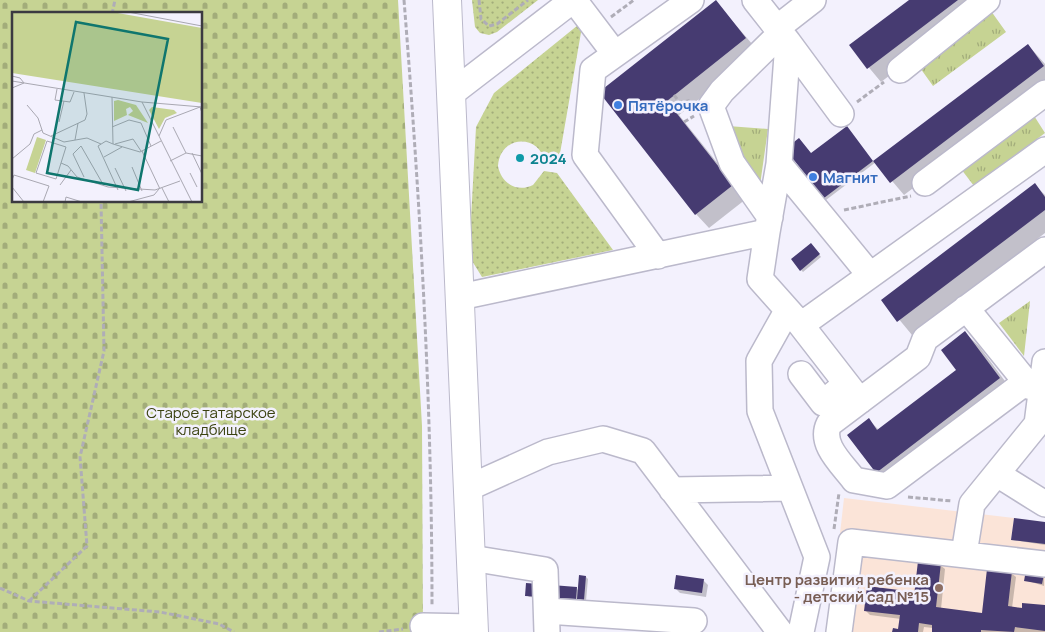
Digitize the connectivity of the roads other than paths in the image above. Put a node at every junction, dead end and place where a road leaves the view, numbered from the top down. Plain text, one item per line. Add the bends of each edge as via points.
1 (447, 0) edge
2 (573, 0) edge
3 (691, 0) edge
4 (755, 0) edge
5 (814, 0) edge
6 (987, 0) edge
7 (782, 34) junction
8 (615, 54) junction
9 (900, 70) road end
10 (452, 93) junction
11 (1045, 93) edge
12 (841, 114) road end
13 (1045, 150) edge
14 (779, 164) junction
15 (925, 183) road end
16 (768, 225) junction
17 (1045, 250) edge
18 (658, 256) junction
19 (870, 275) junction
20 (460, 297) junction
21 (966, 308) junction
22 (794, 318) junction
23 (1045, 362) edge
24 (801, 374) dead end
25 (1034, 385) junction
26 (853, 392) junction
27 (996, 474) junction
28 (468, 488) junction
29 (790, 488) junction
30 (672, 490) junction
31 (1045, 504) edge
32 (964, 554) junction
33 (471, 558) junction
34 (1045, 564) edge
35 (694, 621) dead end
36 (547, 622) edge
37 (428, 626) road end
38 (474, 629) edge
39 (780, 632) edge
40 (801, 632) edge
41 (839, 632) edge

1 - 10 main road
2 - 8 street
2 - 10 street
3 - 8 street
4 - 7 street
5 - 7 street
6 - 9 street
7 - 12 street
7 - 14 street
7 - 16 street via 722,91 711,106 732,163
8 - 18 street via 593,70 585,155
10 - 20 main road
11 - 15 street
13 - 19 street
14 - 16 street
14 - 19 street
16 - 18 street
16 - 22 street via 760,279
17 - 21 street
18 - 20 street
19 - 22 street
20 - 28 main road
21 - 25 street
21 - 26 street via 925,339 918,357
22 - 26 street
22 - 29 street via 759,360 760,411
23 - 25 street
24 - 26 street via 823,403
25 - 26 street via 887,486 854,480 827,443 825,433 829,424
25 - 27 street via 1038,424
27 - 31 street
27 - 32 street via 972,504
28 - 30 street via 548,452 603,439 643,451
28 - 33 main road
29 - 30 street
29 - 40 street via 817,558
30 - 39 street
32 - 34 street
32 - 41 street via 851,542
33 - 36 street via 546,570
33 - 38 main road
35 - 36 street
37 - 38 street

